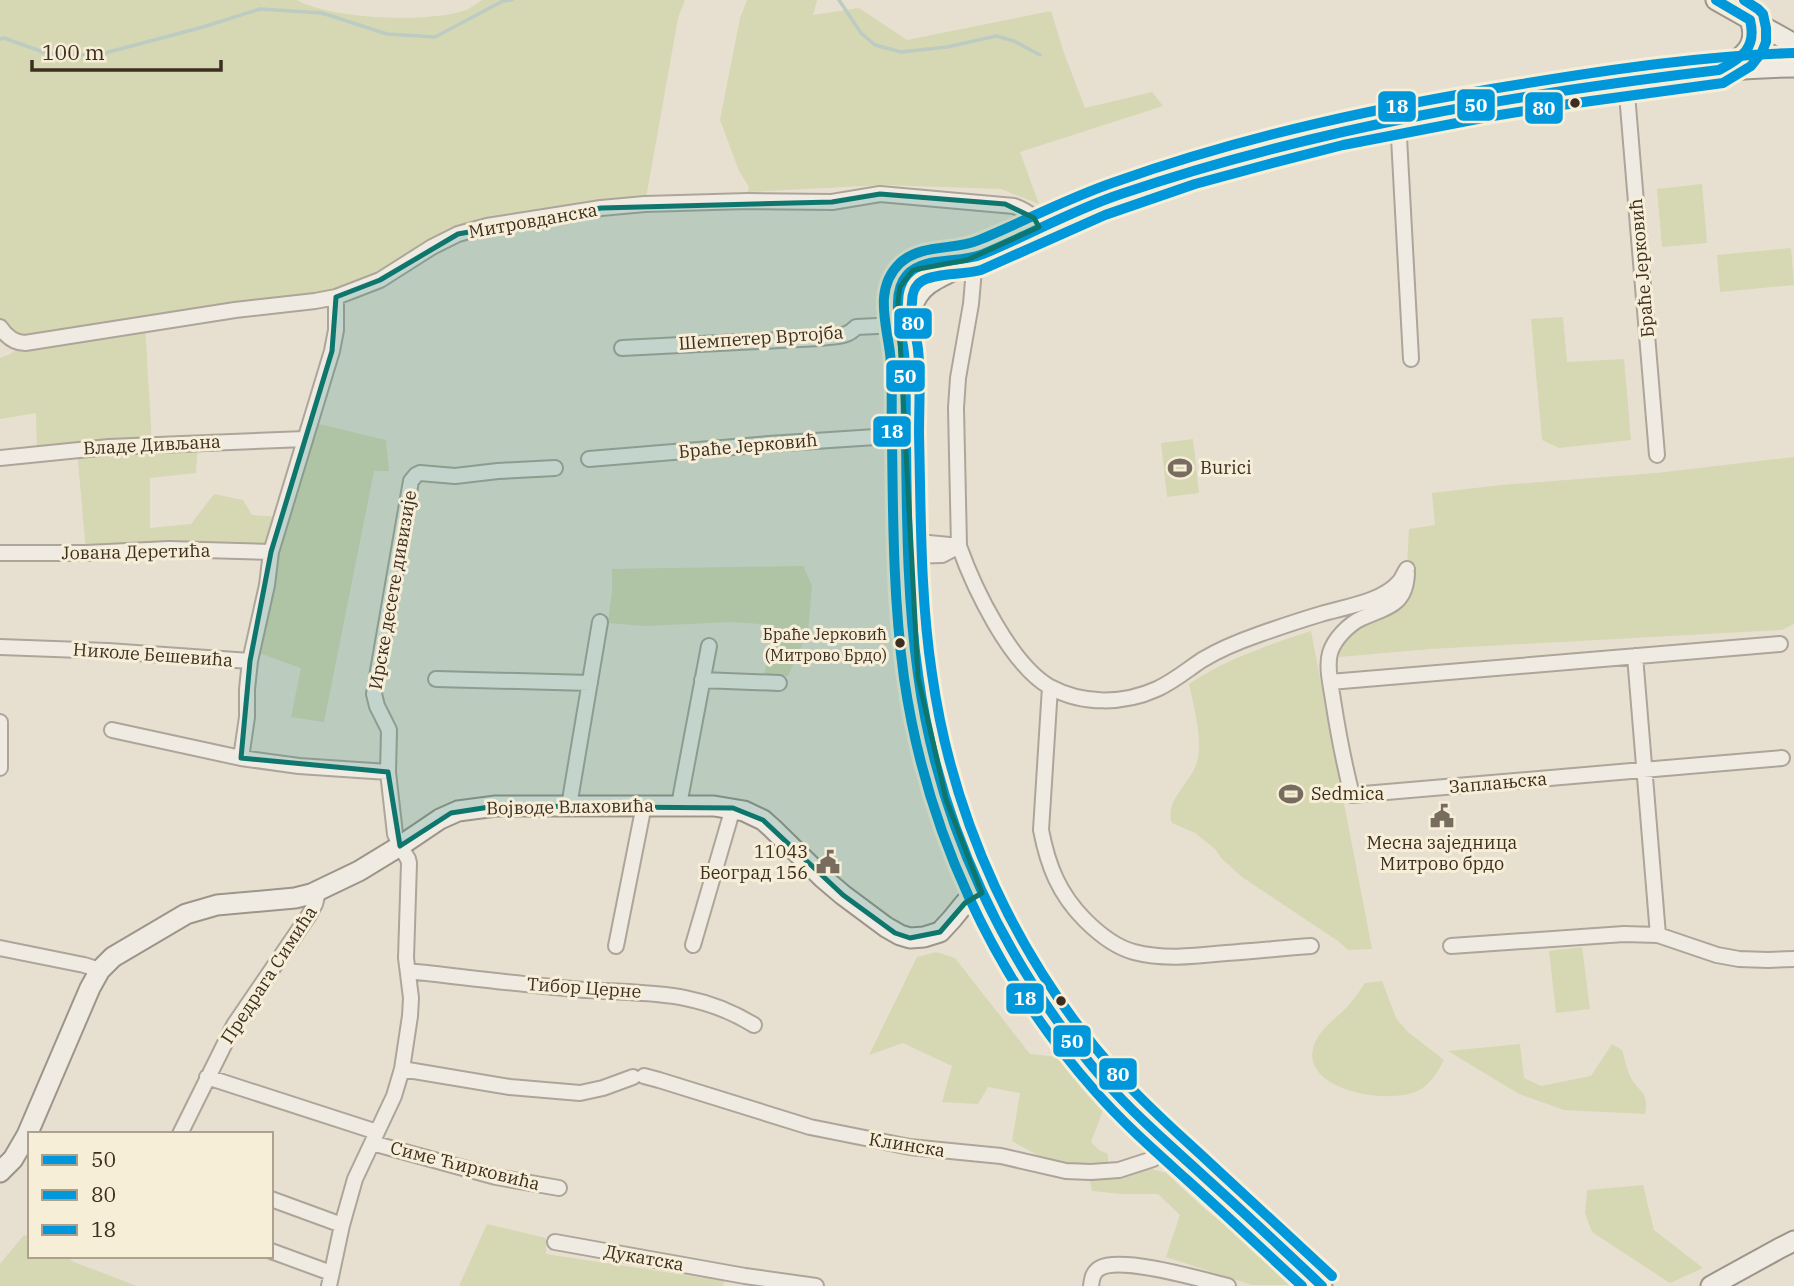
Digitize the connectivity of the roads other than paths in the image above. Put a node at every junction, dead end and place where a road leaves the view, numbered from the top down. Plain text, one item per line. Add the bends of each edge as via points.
1 (1716, 0) edge
2 (1750, 20) junction
3 (1794, 44) edge
4 (1794, 66) edge
5 (1719, 70) junction
6 (1626, 82) junction
7 (1398, 120) junction
8 (1039, 228) junction
9 (971, 259) junction
10 (336, 297) junction
11 (899, 325) junction
12 (0, 327) edge
13 (622, 348) dead end
14 (904, 352) junction
15 (1411, 359) dead end
16 (906, 435) junction
17 (305, 439) junction
18 (1657, 455) dead end
19 (0, 458) edge
20 (589, 459) dead end
21 (555, 468) dead end
22 (959, 546) junction
23 (909, 548) junction
24 (271, 552) junction
25 (0, 553) edge
26 (600, 622) dead end
27 (1780, 644) dead end
28 (709, 646) dead end
29 (0, 647) edge
30 (1635, 656) junction
31 (250, 662) junction
32 (436, 679) dead end
33 (702, 680) junction
34 (1330, 682) junction
35 (779, 683) dead end
36 (590, 684) junction
37 (1050, 687) junction
38 (0, 722) edge
39 (112, 730) dead end
40 (241, 758) junction
41 (1782, 758) dead end
42 (0, 768) edge
43 (1644, 770) junction
44 (388, 772) junction
45 (644, 805) junction
46 (679, 805) junction
47 (569, 806) junction
48 (733, 808) junction
49 (400, 846) junction
50 (318, 892) junction
51 (982, 893) junction
52 (1657, 935) junction
53 (693, 945) dead end
54 (615, 946) dead end
55 (1311, 946) dead end
56 (1451, 946) dead end
57 (0, 948) edge
58 (1794, 959) edge
59 (100, 970) junction
60 (408, 971) junction
61 (754, 1025) dead end
62 (402, 1069) junction
63 (208, 1077) junction
64 (29, 1132) edge
65 (181, 1132) edge
66 (28, 1134) edge
67 (375, 1137) junction
68 (1171, 1147) junction
69 (0, 1172) edge
70 (559, 1188) dead end
71 (273, 1200) edge
72 (342, 1225) junction
73 (1794, 1241) edge
74 (555, 1242) dead end
75 (273, 1252) edge
76 (330, 1280) edge
77 (1313, 1283) edge
78 (816, 1286) edge
79 (1091, 1286) edge
80 (1228, 1286) edge
81 (1711, 1286) edge

1 - 2 main road
2 - 3 main road
2 - 5 main road via 1753,34 1748,48
4 - 5 main road
5 - 6 main road
6 - 7 main road
6 - 18 street, Браће Јерковић
7 - 8 main road via 1317,136 1200,169 1116,196
7 - 15 street
8 - 9 main road
8 - 10 street, Митровданска via 1032,215 1014,206 902,195 832,202 601,208 458,234 380,280
9 - 11 main road via 921,265 905,277 900,286
9 - 14 main road via 918,293
9 - 22 street via 971,304 956,408
10 - 12 street, Митровданска via 25,343 15,341
10 - 17 street via 332,351
11 - 13 street, Шемпетер Вртојба via 856,327 844,335 820,338
11 - 14 main road
14 - 16 main road
16 - 20 street, Браће Јерковић
16 - 23 main road
17 - 19 street, Владе Дивљана via 109,447
17 - 24 street
21 - 44 street, Ирске десете дивизије via 413,477 374,694 389,730
22 - 23 street via 942,555
22 - 37 street via 1011,647
23 - 51 main road via 918,677 934,758
24 - 25 street, Јована Деретића
24 - 31 street
26 - 36 street
27 - 30 street
28 - 33 street, Војводе Влаховића
29 - 31 street, Николе Бешевића
30 - 34 street
30 - 43 street
31 - 40 street, Николе Бешевића
32 - 36 street
33 - 35 street
33 - 46 street, Војводе Влаховића
34 - 37 street via 1332,646 1358,620 1399,599 1407,569 1399,582 1376,597 1239,641 1139,696 1100,701
34 - 43 street, Заплањска via 1352,795
36 - 47 street
37 - 55 street via 1041,830 1059,887 1071,906 1115,945 1135,952 1182,957
38 - 42 street
39 - 40 street
40 - 44 street
41 - 43 street, Заплањска
43 - 52 street
44 - 49 street, Ирске десете дивизије
45 - 46 main road, Војводе Влаховића
45 - 47 main road, Војводе Влаховића
45 - 54 street
46 - 48 main road, Војводе Влаховића
47 - 49 main road, Војводе Влаховића via 458,811
48 - 51 main road, Војводе Влаховића via 763,820 843,895 900,935 924,937 940,932 965,903
48 - 53 street
49 - 50 main road, Војводе Влаховића
49 - 60 street, Ирске десете дивизије via 409,863
50 - 59 main road, Војводе Влаховића via 194,910 133,943
50 - 63 street, Предрага Симића via 316,904 234,1026
51 - 68 main road via 1006,941 1070,1036 1105,1081
52 - 56 street
52 - 58 street via 1717,955
57 - 59 street
59 - 64 main road, Војводе Влаховића
60 - 61 street, Тибор Церне via 693,998
60 - 62 street, Ирске десете дивизије via 410,1016
62 - 67 street, Ирске десете дивизије
62 - 68 street, Клинска via 580,1093 638,1077 659,1080 810,1127 910,1147 1001,1156 1066,1171 1119,1170 1153,1159
63 - 65 street, Предрага Симића
63 - 67 street, Симе Ћирковића
66 - 69 main road, Војводе Влаховића
67 - 70 street, Симе Ћирковића via 496,1177
67 - 72 street, Ирске десете дивизије via 355,1179
68 - 77 main road
71 - 72 street
72 - 76 street, Ирске десете дивизије
73 - 81 main road
74 - 78 street, Дукатска
75 - 76 street
79 - 80 street via 1097,1270 1112,1264

